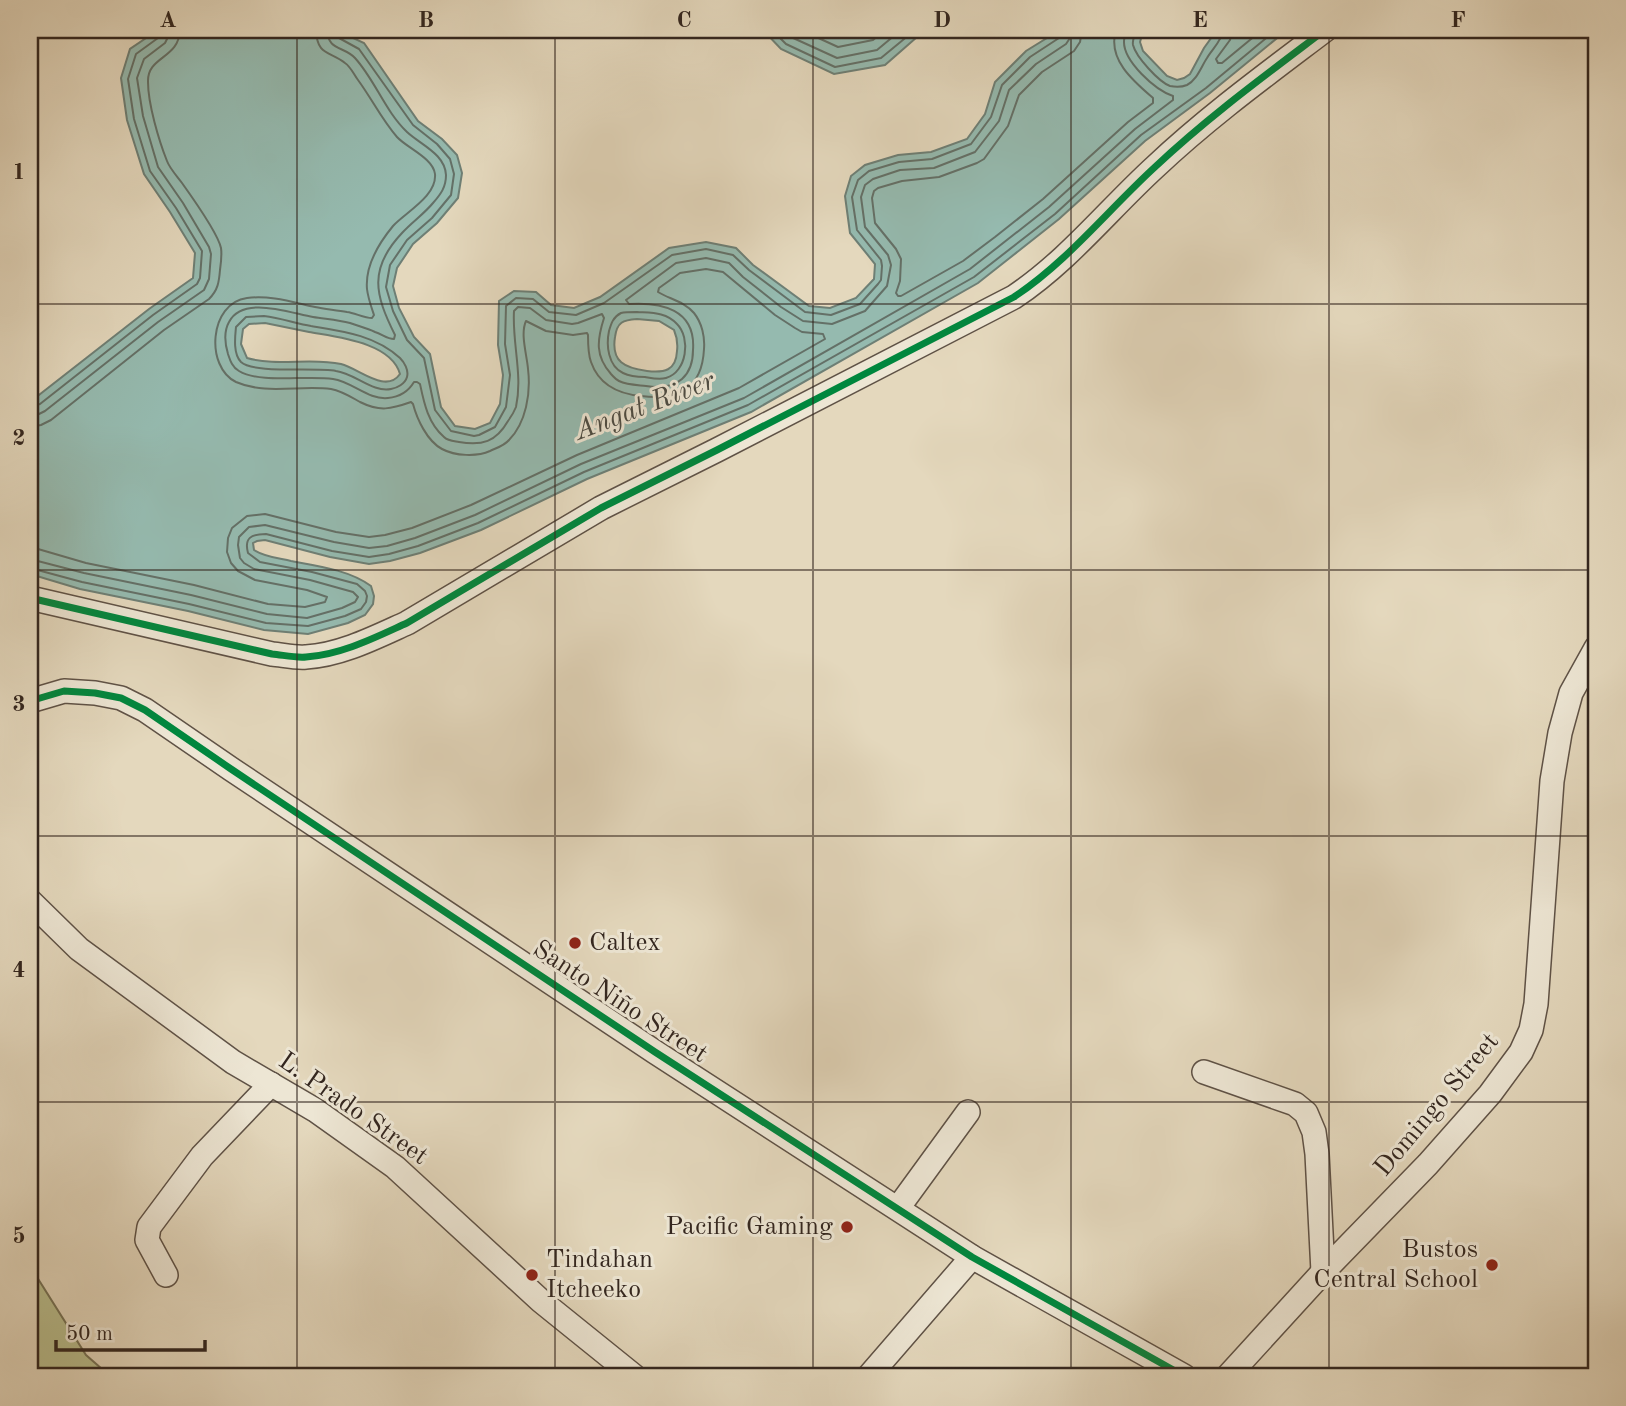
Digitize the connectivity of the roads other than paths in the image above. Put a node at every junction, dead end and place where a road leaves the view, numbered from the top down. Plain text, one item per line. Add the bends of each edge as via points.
1 (1325, 30) edge
2 (30, 598) edge
3 (1596, 648) edge
4 (30, 701) edge
5 (30, 901) edge
6 (1204, 1072) dead end
7 (271, 1084) junction
8 (968, 1112) dead end
9 (898, 1208) junction
10 (972, 1257) junction
11 (1323, 1272) junction
12 (166, 1275) dead end
13 (634, 1376) edge
14 (869, 1376) edge
15 (1184, 1376) edge
16 (1228, 1376) edge

1 - 2 street via 1197,128 1048,272 1014,297 601,508 382,635 331,653 284,655
3 - 11 street, Domingo Street via 1571,693 1560,733 1531,1030 1490,1094
4 - 9 street, Santo Niño Street via 64,691 95,692 145,710 655,1052
5 - 7 street, L. Prado Street via 79,950 233,1062
6 - 11 street via 1295,1104 1306,1113 1317,1154
7 - 12 street via 202,1156 149,1227 148,1240
7 - 13 street, L. Prado Street via 395,1167 541,1301
8 - 9 street
9 - 10 street, Santo Niño Street
10 - 14 street
10 - 15 street, Santo Niño Street
11 - 16 street, Domingo Street

